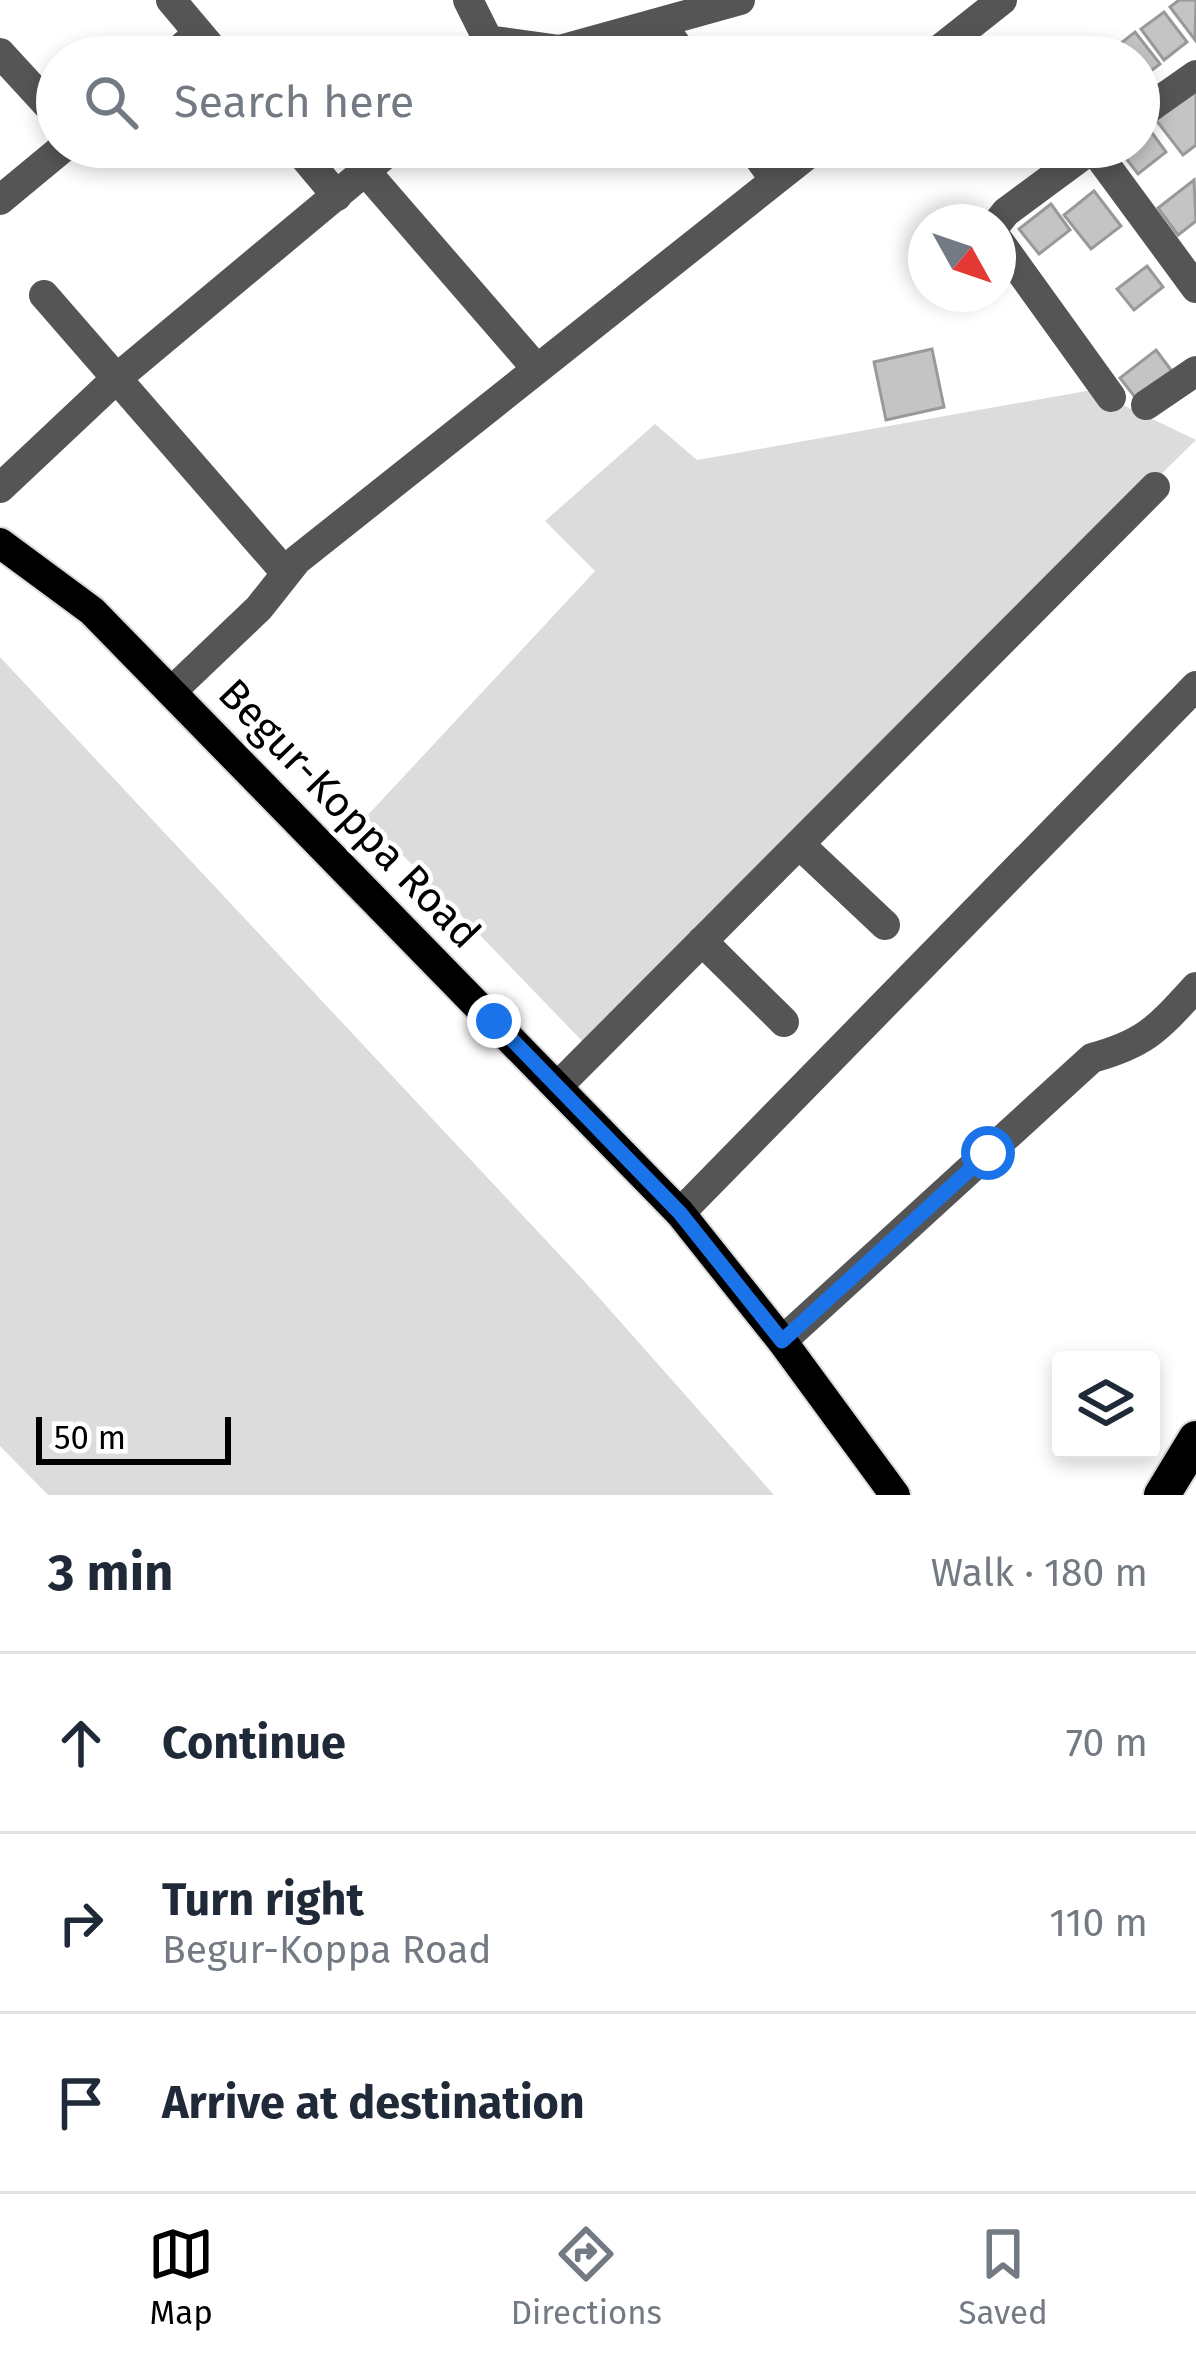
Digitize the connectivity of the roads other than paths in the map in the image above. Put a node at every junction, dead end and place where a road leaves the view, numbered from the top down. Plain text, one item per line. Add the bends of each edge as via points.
1 (170, 0) edge
2 (472, 0) edge
3 (740, 0) edge
4 (1002, 0) edge
5 (662, 25) junction
6 (201, 36) edge
7 (476, 36) edge
8 (617, 36) edge
9 (670, 36) edge
10 (957, 36) edge
11 (0, 52) edge
12 (1196, 75) edge
13 (36, 92) edge
14 (1160, 101) edge
15 (39, 168) edge
16 (314, 168) edge
17 (372, 168) edge
18 (766, 168) edge
19 (790, 168) edge
20 (1066, 168) edge
21 (1109, 168) edge
22 (367, 173) junction
23 (775, 180) junction
24 (337, 196) junction
25 (0, 200) edge
26 (1016, 205) edge
27 (1016, 264) edge
28 (1196, 288) edge
29 (44, 295) dead end
30 (537, 369) junction
31 (1196, 371) edge
32 (117, 378) junction
33 (1112, 397) dead end
34 (1146, 405) dead end
35 (1155, 487) dead end
36 (0, 488) edge
37 (0, 543) edge
38 (286, 572) junction
39 (1196, 686) edge
40 (172, 691) junction
41 (799, 844) junction
42 (885, 925) dead end
43 (702, 941) junction
44 (1196, 987) edge
45 (784, 1022) dead end
46 (558, 1086) junction
47 (680, 1213) junction
48 (782, 1341) junction
49 (1196, 1439) edge
50 (895, 1495) edge
51 (1162, 1495) edge

1 - 6 street
2 - 7 street
3 - 5 street
4 - 10 street
5 - 8 street
5 - 9 street
11 - 13 street
12 - 14 street
15 - 25 street
16 - 24 street
17 - 22 street
18 - 23 street
19 - 23 street
20 - 26 street
21 - 28 street
22 - 24 street
22 - 30 street
23 - 30 street
24 - 32 street
27 - 33 street
29 - 32 street
30 - 38 street
31 - 34 street
32 - 36 street
32 - 38 street
35 - 41 street
37 - 40 main road, Begur-Koppa Road via 92,611
38 - 40 street
39 - 47 street
40 - 46 main road, Begur-Koppa Road
41 - 42 street
41 - 43 street
43 - 45 street
43 - 46 street
44 - 48 street via 1155,1031 1092,1058
46 - 47 main road, Begur-Koppa Road
47 - 48 main road, Begur-Koppa Road
48 - 50 main road, Begur-Koppa Road
49 - 51 highway

